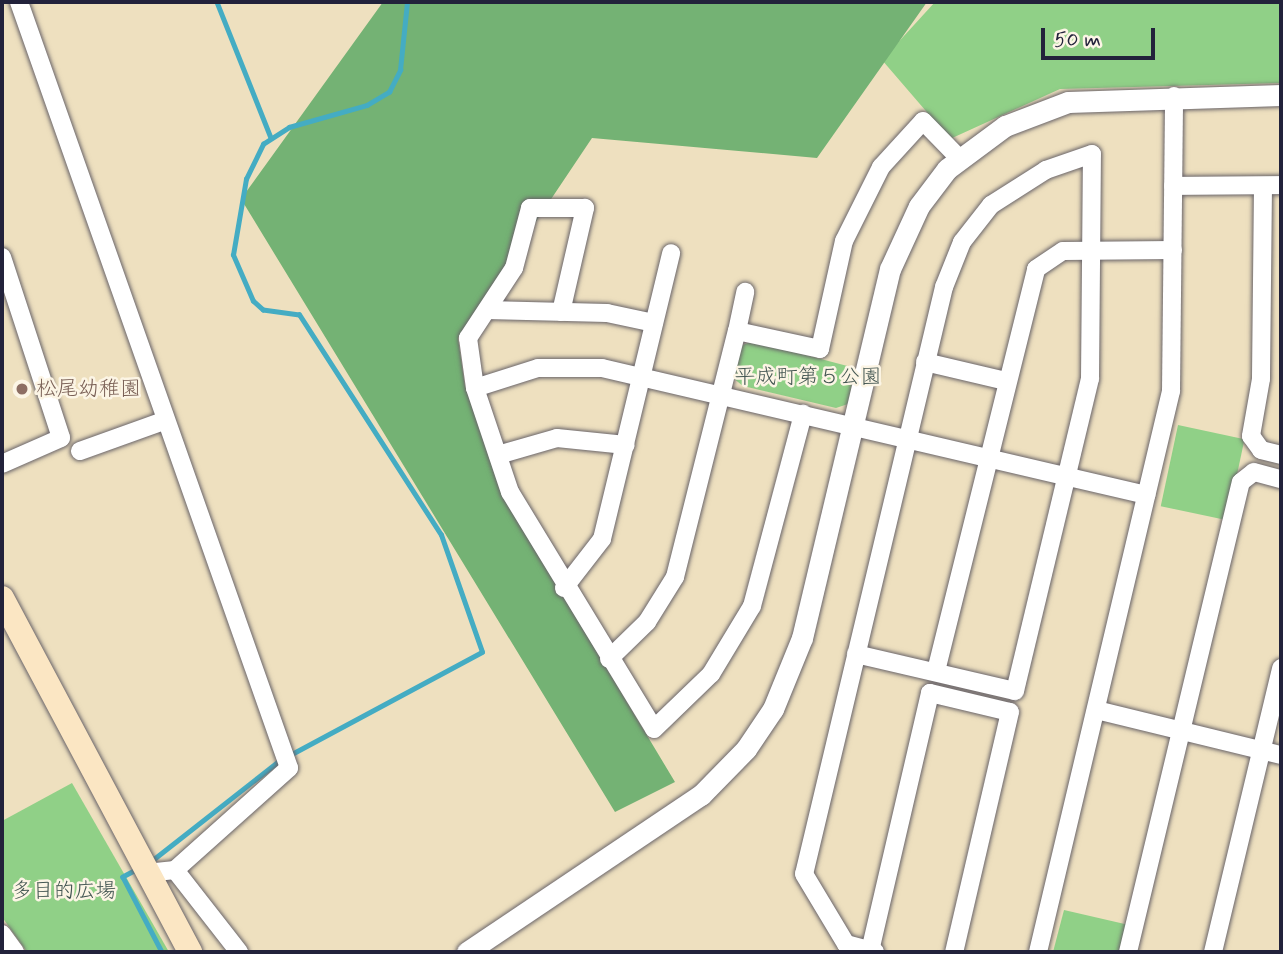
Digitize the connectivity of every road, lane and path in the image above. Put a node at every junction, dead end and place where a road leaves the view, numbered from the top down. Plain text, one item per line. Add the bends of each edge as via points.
1 (19, 2) edge
2 (1281, 95) edge
3 (1174, 96) junction
4 (959, 158) junction
5 (1173, 186) junction
6 (1272, 186) edge
7 (1091, 250) junction
8 (1173, 250) junction
9 (671, 253) dead end
10 (2, 257) edge
11 (745, 292) dead end
12 (487, 310) junction
13 (561, 312) junction
14 (654, 323) junction
15 (737, 331) junction
16 (925, 362) junction
17 (642, 376) junction
18 (1006, 381) junction
19 (475, 388) junction
20 (722, 394) junction
21 (803, 414) junction
22 (166, 420) junction
23 (853, 425) junction
24 (906, 439) junction
25 (626, 445) junction
26 (80, 452) dead end
27 (498, 455) junction
28 (1281, 455) edge
29 (988, 459) junction
30 (2, 464) edge
31 (1067, 478) junction
32 (1281, 479) edge
33 (1146, 495) junction
34 (564, 588) junction
35 (2, 598) edge
36 (856, 654) junction
37 (609, 659) junction
38 (1281, 668) edge
39 (936, 671) junction
40 (1096, 710) junction
41 (1181, 732) junction
42 (1261, 751) junction
43 (1281, 755) edge
44 (143, 868) junction
45 (175, 870) junction
46 (2, 934) edge
47 (872, 951) edge
48 (15, 952) edge
49 (190, 952) edge
50 (239, 952) edge
51 (467, 952) edge
52 (954, 952) edge
53 (1038, 952) edge
54 (1128, 952) edge
55 (1213, 952) edge

1 - 22 street
2 - 3 street
3 - 4 street via 1085,99 1049,107 1005,126
3 - 5 street
4 - 15 street via 923,121 886,161 849,227 820,349
4 - 23 street via 919,206 897,247
5 - 6 street
5 - 8 street
6 - 28 street via 1261,379 1251,436 1261,450
7 - 8 street
7 - 16 street via 1092,154 1020,183 976,221 948,271
7 - 18 street via 1057,253 1036,269
7 - 31 street via 1090,379
8 - 33 street via 1171,391
9 - 14 street
10 - 30 street via 61,438
11 - 15 street
12 - 13 street
12 - 13 street via 514,268 530,208 585,208
12 - 19 street via 468,338
13 - 14 street
14 - 17 street
15 - 20 street
16 - 18 street
16 - 24 street
17 - 19 street via 549,366
17 - 20 street
17 - 25 street
18 - 29 street
19 - 27 street
20 - 21 street
20 - 37 street via 675,577 648,622
21 - 23 street
21 - 37 street via 762,581 711,674 654,729
22 - 26 street
22 - 45 street via 289,768
23 - 24 street
23 - 51 street via 799,648 750,743 686,807
24 - 29 street
24 - 36 street
25 - 27 street via 557,438
25 - 34 street via 602,539
27 - 34 street via 510,492
29 - 31 street
29 - 39 street
31 - 33 street
31 - 39 street via 1015,691
32 - 41 street via 1254,472 1241,482
33 - 40 street
34 - 37 street
35 - 44 main road
36 - 39 street
36 - 47 street via 804,874 846,944
38 - 42 street
40 - 41 street
40 - 53 street
41 - 42 street
41 - 54 street
42 - 43 street
42 - 55 street
44 - 45 street
44 - 49 main road
45 - 50 street
46 - 48 street
47 - 52 street via 930,693 1010,712

